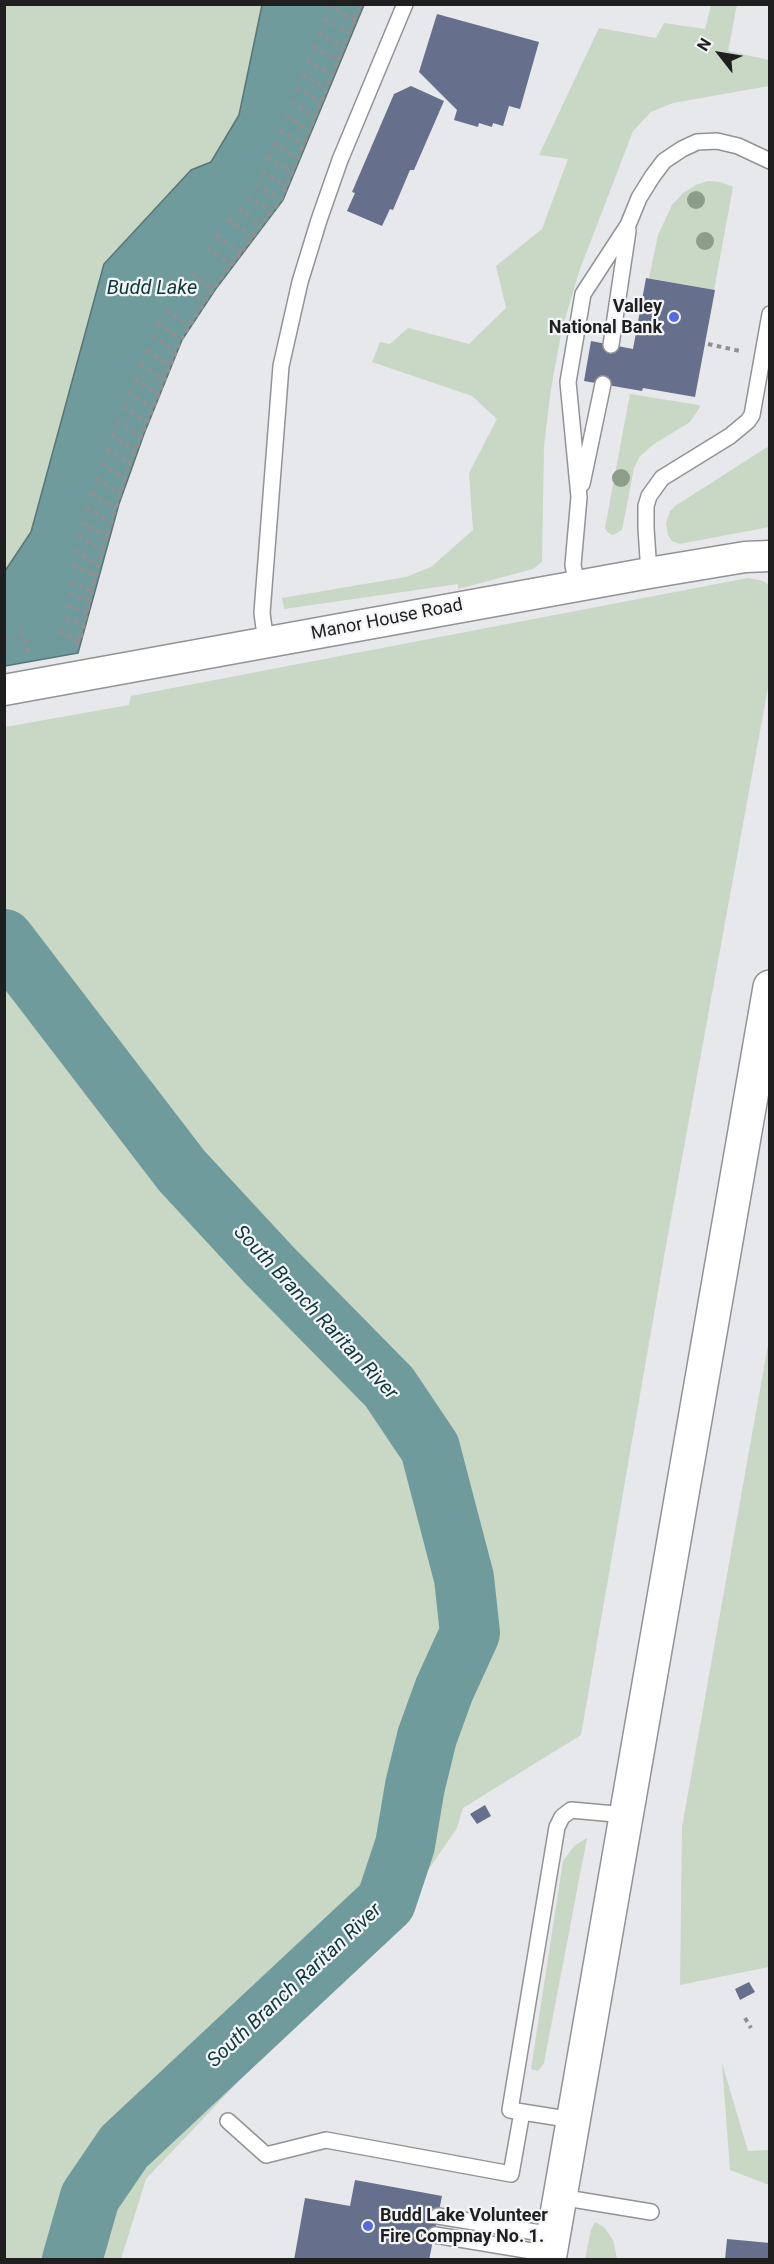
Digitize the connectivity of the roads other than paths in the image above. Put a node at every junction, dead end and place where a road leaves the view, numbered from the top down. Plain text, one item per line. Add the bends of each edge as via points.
1 (405, 4) edge
2 (770, 161) edge
3 (628, 225) junction
4 (770, 314) edge
5 (611, 345) dead end
6 (603, 384) dead end
7 (579, 497) junction
8 (770, 556) edge
9 (649, 573) junction
10 (577, 586) junction
11 (266, 643) junction
12 (4, 690) edge
13 (770, 987) edge
14 (626, 1815) junction
15 (522, 2112) junction
16 (573, 2120) junction
17 (228, 2121) dead end
18 (560, 2197) junction
19 (651, 2212) dead end
20 (438, 2216) dead end
21 (435, 2235) dead end
22 (551, 2250) edge

1 - 11 lane via 319,220 281,366 262,613
2 - 3 lane via 717,141 698,142 681,149 664,161 652,177
3 - 5 lane
3 - 7 lane via 584,294 579,316 568,382
4 - 9 lane via 752,415 730,436 662,478 649,496
6 - 7 lane
7 - 10 lane via 573,565
8 - 9 street, Manor House Road
9 - 10 street, Manor House Road
10 - 11 street, Manor House Road
11 - 12 street, Manor House Road
13 - 14 main road
14 - 15 lane via 571,1810 557,1827 510,2110
14 - 16 main road
15 - 16 lane
15 - 17 lane via 511,2174 326,2140 266,2155
16 - 18 main road
18 - 19 lane
18 - 22 main road
20 - 22 lane
21 - 22 lane

